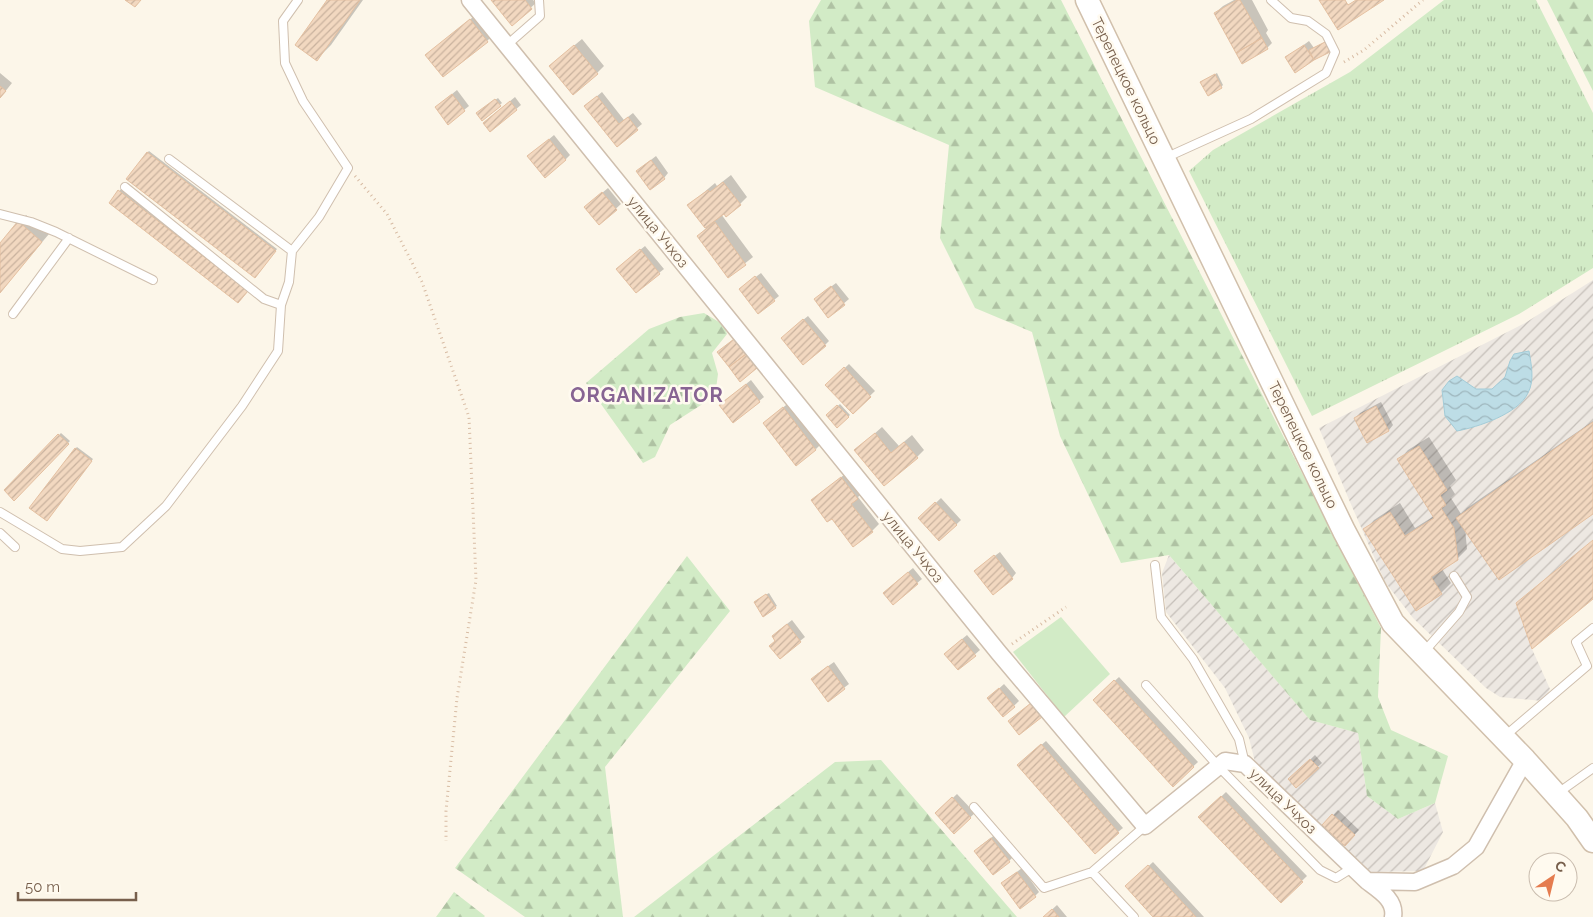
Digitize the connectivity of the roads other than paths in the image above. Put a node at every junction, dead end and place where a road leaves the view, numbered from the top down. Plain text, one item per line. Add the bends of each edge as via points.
1 (298, 0) edge
2 (470, 0) edge
3 (539, 0) edge
4 (1087, 0) edge
5 (1271, 0) edge
6 (507, 45) junction
7 (1164, 158) junction
8 (169, 159) dead end
9 (125, 187) dead end
10 (1, 216) edge
11 (69, 238) junction
12 (292, 251) junction
13 (153, 280) dead end
14 (281, 304) junction
15 (13, 314) dead end
16 (0, 512) edge
17 (0, 534) edge
18 (15, 546) dead end
19 (1155, 565) dead end
20 (1454, 576) dead end
21 (1593, 628) edge
22 (1422, 654) junction
23 (1146, 685) dead end
24 (1504, 737) junction
25 (1526, 760) junction
26 (1245, 764) junction
27 (1218, 766) junction
28 (1593, 768) edge
29 (1557, 794) junction
30 (974, 807) dead end
31 (1145, 826) junction
32 (1593, 841) edge
33 (1352, 868) junction
34 (1092, 872) junction
35 (1367, 881) junction
36 (1134, 917) edge
37 (1393, 917) edge

1 - 12 lane via 283,21 285,63 303,101 348,168 319,216
2 - 6 street, улица Учхоз
3 - 6 lane via 540,16
4 - 7 street, Терепецкое кольцо
5 - 7 lane via 1291,18 1308,20 1326,34 1336,52 1326,73 1251,119
6 - 31 street, улица Учхоз via 999,653
7 - 22 street, Терепецкое кольцо via 1369,578 1393,623
8 - 12 lane
9 - 14 lane via 264,299
10 - 11 lane via 30,222
11 - 13 lane
11 - 15 lane
12 - 14 lane via 289,282
14 - 16 lane via 278,351 242,406 166,506 122,547 80,551 62,549
17 - 18 lane
19 - 26 lane via 1161,616 1198,667 1239,739
20 - 22 lane via 1467,597 1460,612
21 - 24 lane via 1576,642 1587,666
22 - 24 street, Терепецкое кольцо
23 - 27 lane
24 - 25 street, Терепецкое кольцо
25 - 29 street, Терепецкое кольцо
25 - 35 street via 1476,847 1453,866 1415,882
26 - 27 street, улица Учхоз via 1224,760
26 - 33 street, улица Учхоз
27 - 31 street
27 - 33 lane via 1320,870 1336,878
28 - 29 lane
29 - 32 street, Терепецкое кольцо
30 - 34 lane via 1044,888
31 - 34 lane
33 - 35 street, улица Учхоз
34 - 36 lane
35 - 37 street, улица Учхоз via 1386,894

